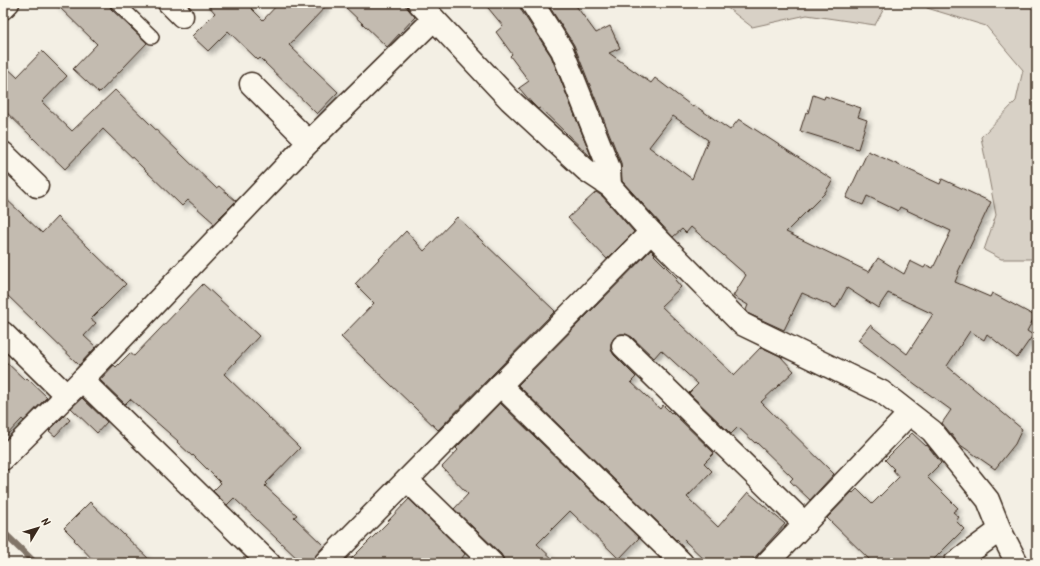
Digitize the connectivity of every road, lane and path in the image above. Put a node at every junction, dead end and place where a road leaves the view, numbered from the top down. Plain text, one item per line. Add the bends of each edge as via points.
1 (8, 3) edge
2 (117, 3) edge
3 (419, 3) edge
4 (532, 3) edge
5 (3, 8) edge
6 (434, 19) junction
7 (152, 37) dead end
8 (251, 84) dead end
9 (309, 142) junction
10 (3, 153) edge
11 (37, 186) dead end
12 (610, 186) junction
13 (651, 232) junction
14 (3, 333) edge
15 (623, 346) dead end
16 (500, 386) junction
17 (74, 388) junction
18 (909, 414) junction
19 (3, 459) edge
20 (407, 480) junction
21 (805, 524) junction
22 (1000, 530) junction
23 (269, 563) edge
24 (325, 563) edge
25 (492, 563) edge
26 (682, 563) edge
27 (767, 563) edge
28 (955, 563) edge
29 (1017, 563) edge

1 - 5 street
2 - 7 lane
3 - 6 street
4 - 12 street via 562,50 609,168
6 - 9 street
6 - 12 street via 510,100 586,170
8 - 9 street
9 - 17 street
10 - 11 street
12 - 13 street
13 - 16 street
13 - 18 street via 742,324 882,392
14 - 17 street
15 - 21 street
16 - 20 street
16 - 26 street
17 - 19 street
17 - 23 street
18 - 21 street
18 - 22 street via 932,431 988,500
20 - 24 street
20 - 25 street
21 - 27 street
22 - 28 street
22 - 29 street

